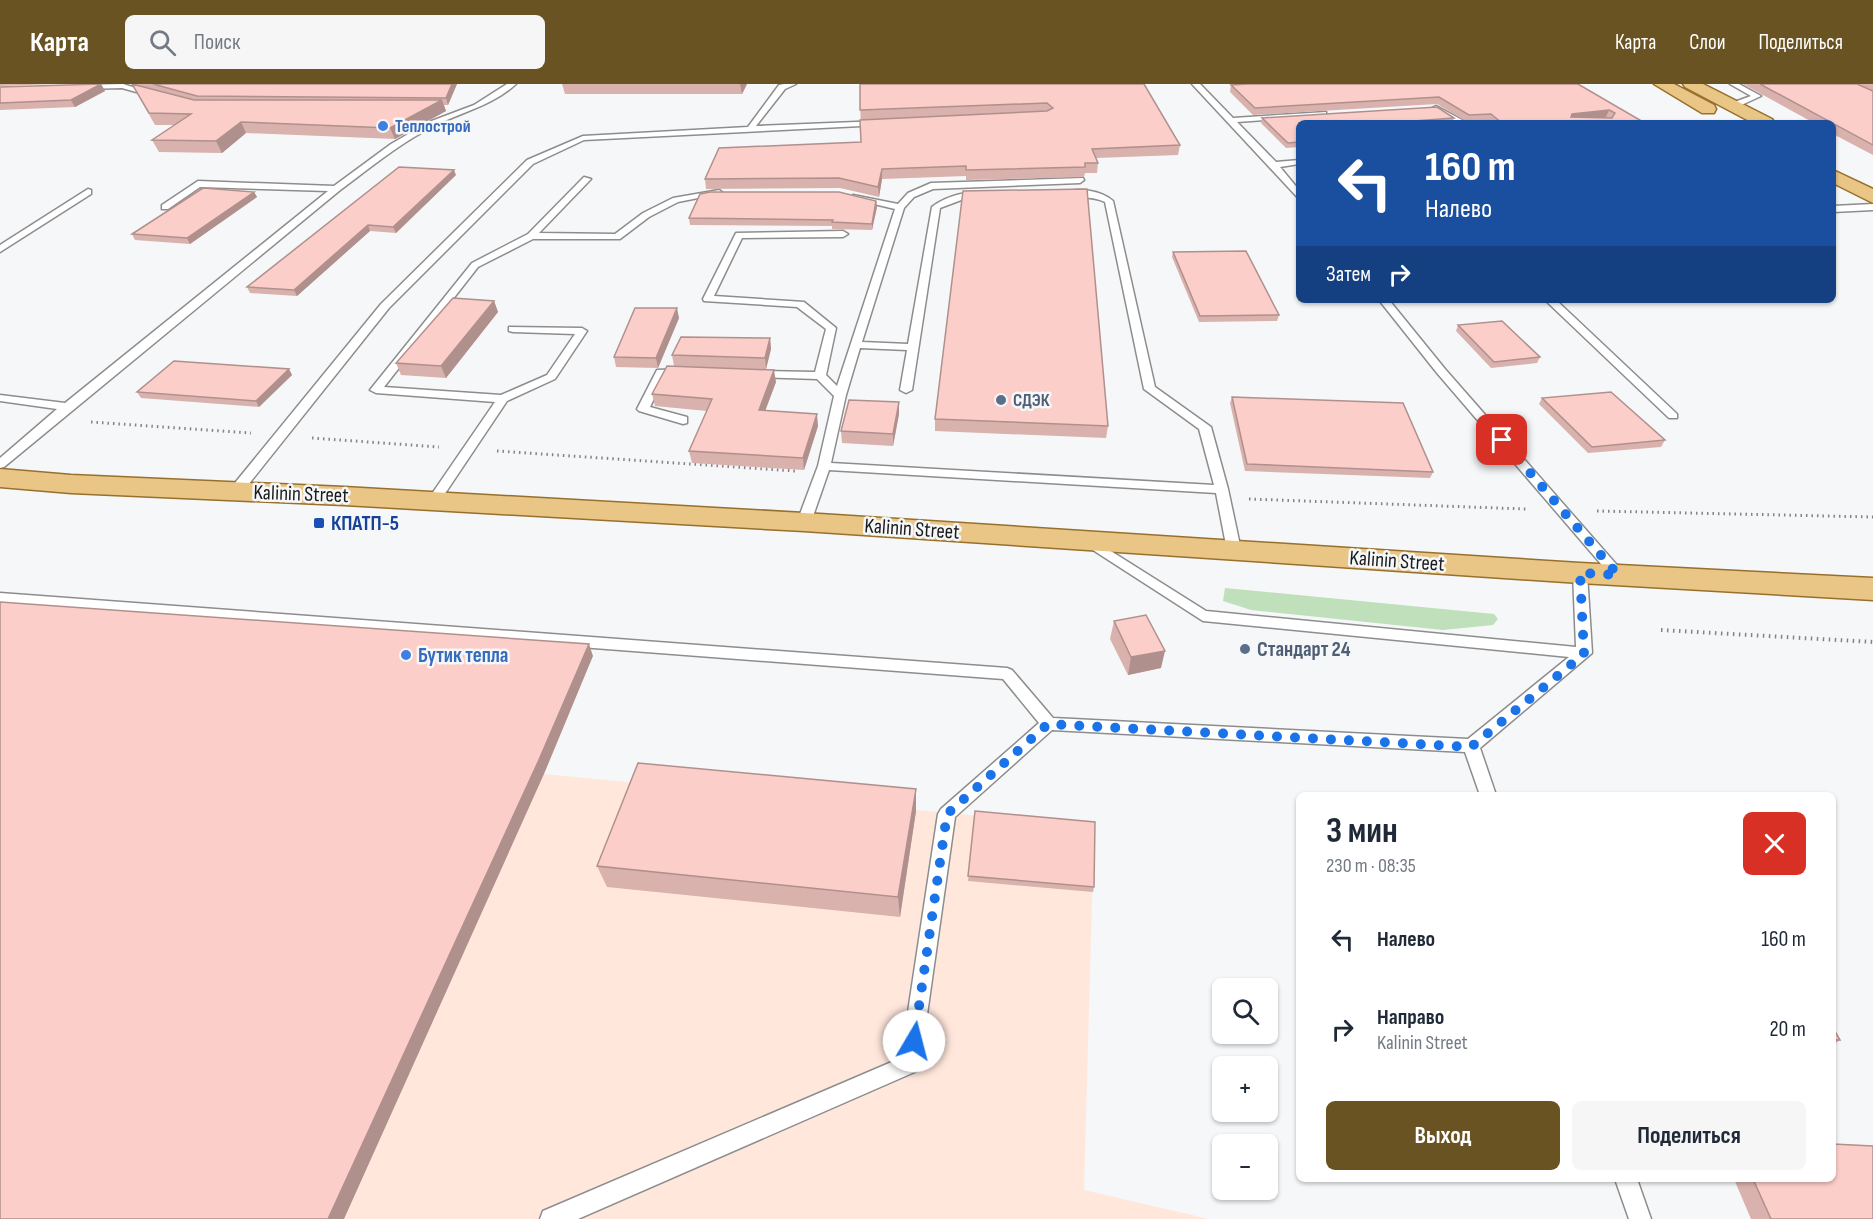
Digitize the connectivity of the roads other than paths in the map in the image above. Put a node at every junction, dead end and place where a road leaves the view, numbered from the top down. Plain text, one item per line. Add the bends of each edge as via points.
1 (512, 84) edge
2 (792, 84) edge
3 (1196, 84) edge
4 (1662, 84) edge
5 (1691, 84) edge
6 (1734, 84) edge
7 (77, 87) edge
8 (167, 98) edge
9 (1732, 106) junction
10 (453, 107) dead end
11 (477, 107) junction
12 (1425, 108) edge
13 (1333, 114) edge
14 (1230, 120) junction
15 (1456, 120) edge
16 (1729, 120) edge
17 (1760, 120) edge
18 (892, 123) edge
19 (750, 129) junction
20 (1836, 160) edge
21 (1296, 162) edge
22 (1274, 165) junction
23 (1836, 178) edge
24 (1873, 178) edge
25 (586, 179) dead end
26 (1080, 180) edge
27 (336, 189) junction
28 (88, 192) dead end
29 (1296, 192) edge
30 (734, 193) edge
31 (850, 195) edge
32 (996, 195) edge
33 (1052, 195) edge
34 (1873, 197) edge
35 (165, 207) dead end
36 (900, 207) junction
37 (1873, 207) edge
38 (1836, 209) edge
39 (843, 234) edge
40 (531, 236) junction
41 (0, 249) edge
42 (1386, 303) edge
43 (1551, 303) edge
44 (513, 329) dead end
45 (856, 345) junction
46 (913, 347) junction
47 (695, 373) edge
48 (740, 374) edge
49 (820, 376) junction
50 (906, 390) dead end
51 (840, 395) junction
52 (0, 398) edge
53 (503, 399) junction
54 (67, 407) junction
55 (1673, 416) dead end
56 (683, 420) dead end
57 (0, 464) edge
58 (824, 466) junction
59 (0, 478) edge
60 (1222, 489) junction
61 (235, 492) junction
62 (433, 501) junction
63 (804, 522) junction
64 (1087, 540) junction
65 (1234, 550) junction
66 (1580, 573) junction
67 (1618, 575) junction
68 (1873, 575) edge
69 (1824, 585) junction
70 (1873, 585) edge
71 (1873, 590) edge
72 (0, 598) edge
73 (1584, 654) junction
74 (1048, 724) junction
75 (1471, 747) junction
76 (1487, 792) edge
77 (1627, 1182) edge
78 (551, 1219) edge
79 (1640, 1219) edge

1 - 11 lane
2 - 19 lane via 782,87
3 - 14 lane
4 - 16 main road
5 - 9 main road
6 - 9 lane via 1757,96
7 - 8 lane via 122,86
9 - 17 main road
10 - 11 lane
11 - 27 lane via 432,124
12 - 15 lane via 1437,108
13 - 14 lane
14 - 22 lane
18 - 19 lane
19 - 61 lane via 583,138 530,162 385,306
20 - 24 main road
21 - 22 lane
22 - 29 lane
23 - 34 main road
25 - 40 lane
26 - 36 lane via 931,186 911,195
27 - 35 lane via 198,184
27 - 54 lane
28 - 41 lane
30 - 40 lane via 676,200 646,215 617,237
31 - 36 lane
32 - 46 lane via 963,196 936,207
33 - 60 lane via 1096,194 1109,201 1150,389 1205,427
36 - 45 lane
37 - 38 lane
39 - 49 lane via 739,235 708,299 800,304 831,328
40 - 53 lane via 475,265 376,390
42 - 67 lane
43 - 55 lane
44 - 53 lane via 582,331 551,377
45 - 46 lane
45 - 51 lane
46 - 50 lane
47 - 56 lane via 661,372 643,409
48 - 49 lane
49 - 51 lane
51 - 58 lane
52 - 54 lane
53 - 62 lane
54 - 57 lane
58 - 60 lane
58 - 63 lane
59 - 61 main road, Kalinin Street
60 - 65 lane
61 - 62 main road, Kalinin Street
62 - 63 main road, Kalinin Street
63 - 64 main road, Kalinin Street
64 - 65 main road, Kalinin Street
64 - 73 lane via 1203,616
65 - 66 main road, Kalinin Street
66 - 67 main road, Kalinin Street
66 - 73 lane
67 - 69 main road, Kalinin Street
68 - 69 main road
69 - 70 main road, Kalinin Street
69 - 71 main road, Kalinin Street
72 - 74 lane via 1007,674
73 - 75 lane
74 - 75 lane
74 - 78 lane via 947,814 910,1064
75 - 76 lane
77 - 79 lane

